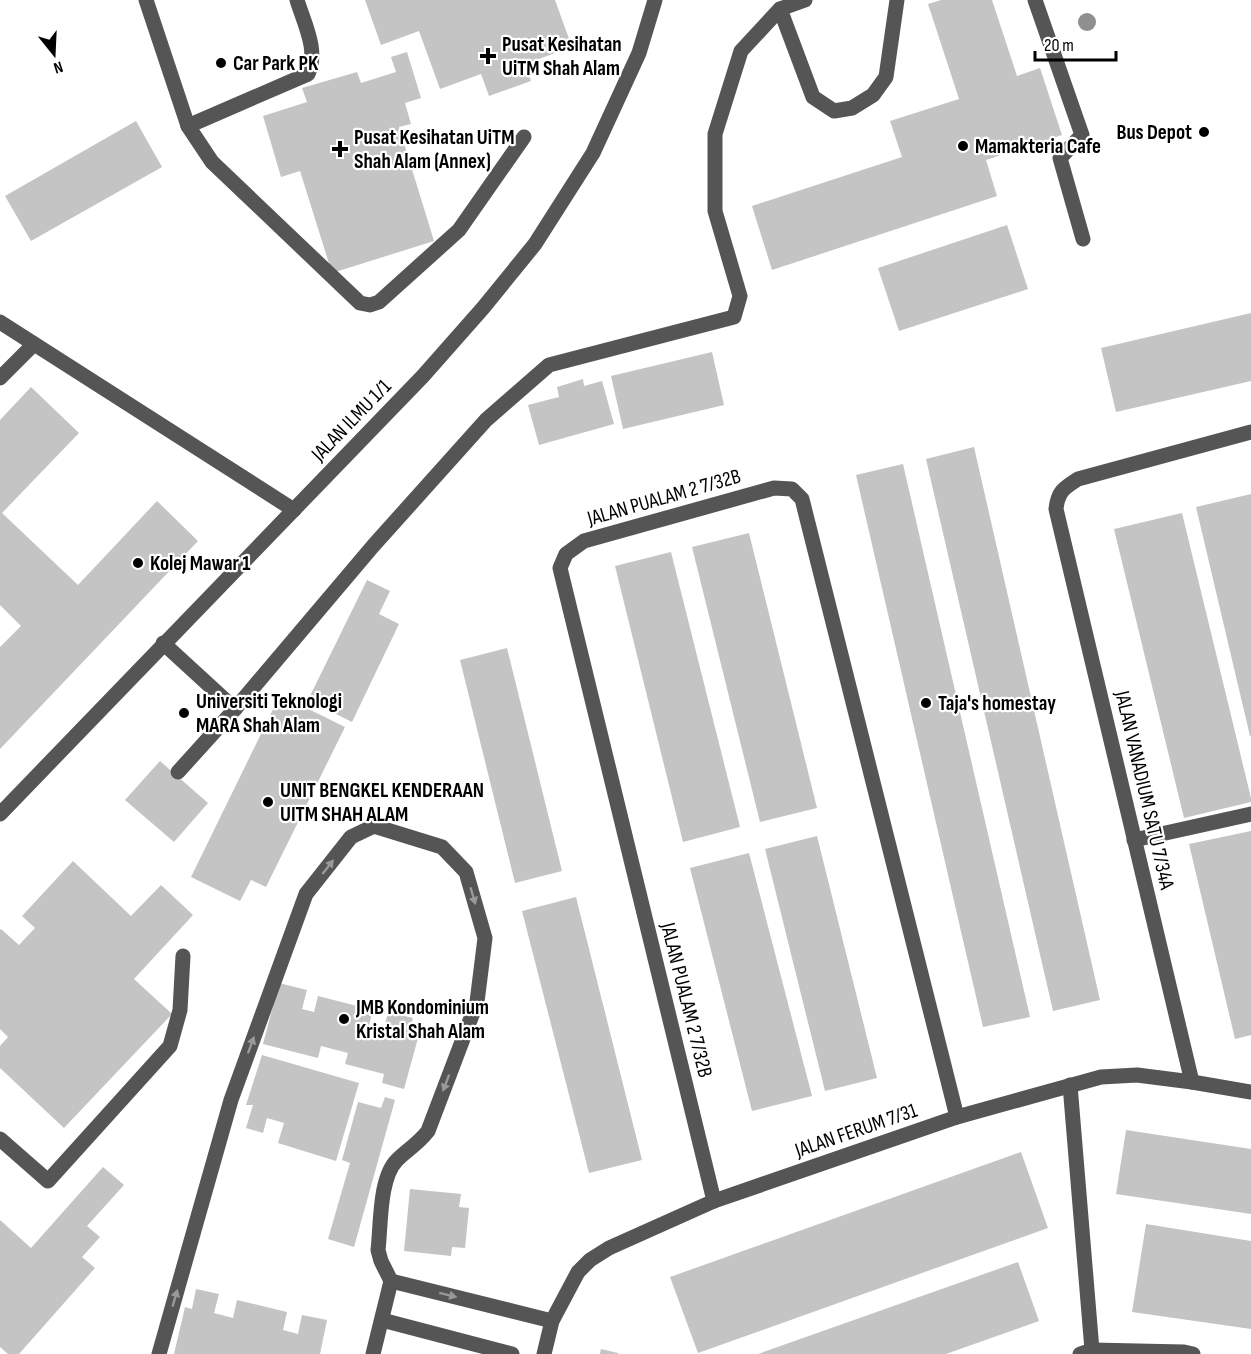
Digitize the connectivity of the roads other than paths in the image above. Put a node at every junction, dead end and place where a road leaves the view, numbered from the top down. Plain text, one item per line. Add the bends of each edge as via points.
1 (146, 0) edge
2 (297, 0) edge
3 (655, 0) edge
4 (805, 0) edge
5 (897, 0) edge
6 (1035, 0) edge
7 (780, 9) junction
8 (188, 126) junction
9 (524, 137) dead end
10 (1083, 239) dead end
11 (0, 322) edge
12 (34, 344) junction
13 (0, 378) edge
14 (1251, 432) edge
15 (294, 510) junction
16 (163, 644) junction
17 (235, 709) junction
18 (178, 772) dead end
19 (1251, 813) edge
20 (0, 814) edge
21 (1134, 840) junction
22 (183, 956) dead end
23 (1192, 1082) junction
24 (1070, 1085) junction
25 (1251, 1092) edge
26 (957, 1117) junction
27 (0, 1139) edge
28 (714, 1201) junction
29 (391, 1281) junction
30 (382, 1320) junction
31 (552, 1321) junction
32 (1086, 1352) edge
33 (159, 1354) edge
34 (373, 1354) edge
35 (512, 1354) edge
36 (544, 1354) edge
37 (1193, 1354) edge

1 - 8 street
2 - 8 street via 313,52 308,74
3 - 15 street, JALAN ILMU 1/1 via 639,53 593,153 535,244 423,376
4 - 7 street
5 - 7 street via 886,77 873,95 852,108 834,111 813,97
6 - 10 street via 1082,135 1060,158
7 - 17 street via 741,51 715,134 715,211 740,296 734,317 549,365 486,420
8 - 9 street via 212,162 360,303 370,305 379,302 459,230
11 - 12 street
12 - 13 street
12 - 15 street
14 - 21 street, JALAN VANADIUM SATU 7/34A via 1078,479 1064,487 1057,497 1056,509
15 - 16 street, JALAN ILMU 1/1
16 - 17 street
16 - 20 street, JALAN ILMU 1/1
17 - 18 street
19 - 21 street
21 - 23 street, JALAN VANADIUM SATU 7/34A
22 - 27 street via 180,1010 170,1046 48,1180
23 - 24 street, JALAN FERUM 7/31 via 1137,1075 1101,1077
23 - 25 street, JALAN FERUM 7/31
24 - 26 street, JALAN FERUM 7/31
24 - 32 street
26 - 28 street, JALAN FERUM 7/31
26 - 28 street, JALAN PUALAM 2 7/32B via 802,499 792,489 774,488 584,541 566,554 560,568
28 - 31 street, JALAN FERUM 7/31 via 590,1260 578,1272
29 - 30 street
29 -> 31 street
33 -> 29 street via 231,1100 306,894 351,837 374,826 442,847 466,872 485,938 477,1002 428,1131 386,1176 378,1250
30 - 34 street
30 - 35 street
31 - 36 street, JALAN FERUM 7/31
32 - 37 street

